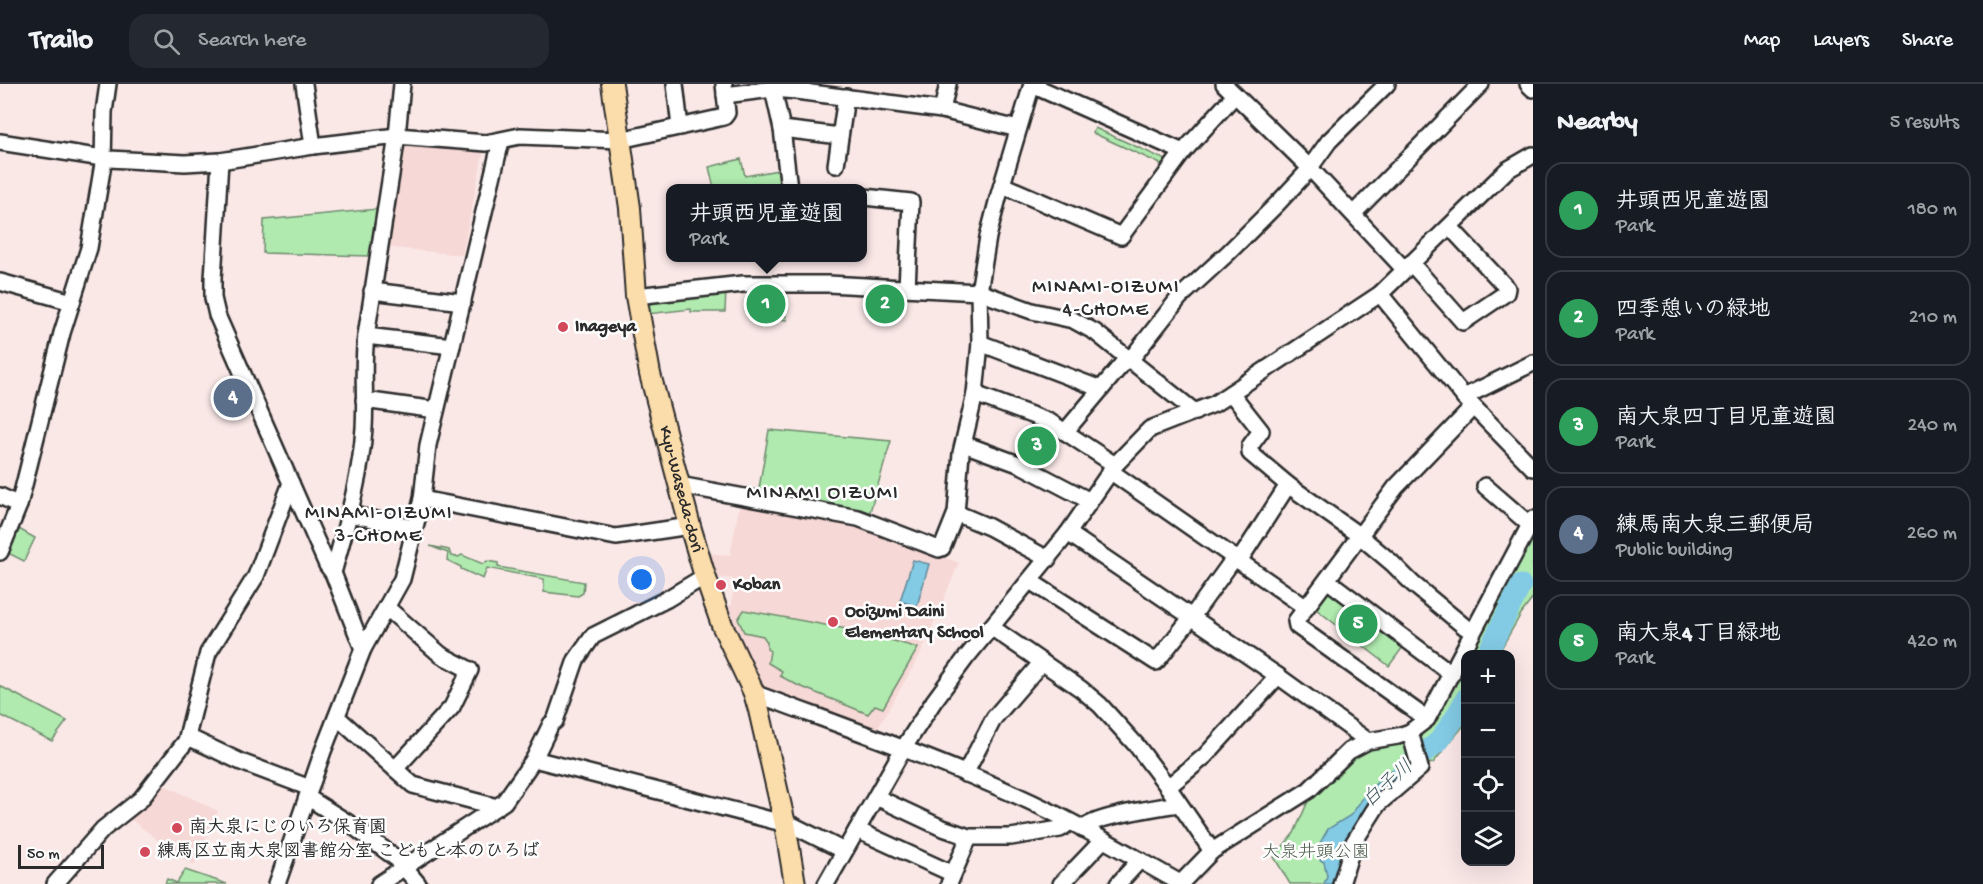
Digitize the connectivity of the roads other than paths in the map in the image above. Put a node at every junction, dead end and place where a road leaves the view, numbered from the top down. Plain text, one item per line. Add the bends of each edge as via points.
1 (108, 84) edge
2 (304, 84) edge
3 (402, 84) edge
4 (612, 84) edge
5 (675, 84) edge
6 (948, 84) edge
7 (1387, 84) edge
8 (1481, 84) edge
9 (1528, 84) edge
10 (1032, 85) edge
11 (773, 89) junction
12 (1230, 89) edge
13 (1533, 89) edge
14 (725, 90) edge
15 (846, 97) junction
16 (942, 110) junction
17 (680, 127) junction
18 (783, 129) junction
19 (1018, 129) junction
20 (397, 136) junction
21 (840, 136) junction
22 (620, 140) junction
23 (501, 141) junction
24 (0, 142) edge
25 (313, 146) junction
26 (1183, 152) junction
27 (1533, 155) edge
28 (102, 158) junction
29 (220, 161) junction
30 (836, 165) dead end
31 (1310, 167) junction
32 (789, 184) edge
33 (1002, 185) junction
34 (867, 197) edge
35 (1354, 213) junction
36 (1450, 226) junction
37 (1408, 266) junction
38 (0, 282) edge
39 (907, 288) junction
40 (372, 291) junction
41 (979, 292) junction
42 (1380, 294) junction
43 (636, 296) junction
44 (72, 302) junction
45 (463, 302) junction
46 (366, 336) junction
47 (980, 343) junction
48 (452, 346) junction
49 (1129, 358) junction
50 (1533, 363) edge
51 (1101, 389) junction
52 (1231, 393) junction
53 (975, 394) junction
54 (364, 400) junction
55 (1469, 402) junction
56 (436, 410) junction
57 (1195, 412) junction
58 (1065, 432) junction
59 (964, 444) junction
60 (1112, 468) junction
61 (1533, 468) edge
62 (291, 483) junction
63 (679, 485) junction
64 (1288, 485) junction
65 (1485, 486) dead end
66 (0, 496) edge
67 (422, 499) junction
68 (1090, 501) junction
69 (19, 505) junction
70 (956, 513) junction
71 (349, 514) junction
72 (1531, 522) edge
73 (690, 526) junction
74 (414, 528) junction
75 (1068, 533) junction
76 (1360, 536) junction
77 (0, 552) edge
78 (1048, 559) junction
79 (1237, 559) junction
80 (333, 573) junction
81 (1327, 580) junction
82 (1030, 581) junction
83 (708, 584) junction
84 (386, 607) junction
85 (1305, 607) junction
86 (1191, 618) junction
87 (991, 627) junction
88 (1473, 631) junction
89 (363, 649) junction
90 (1042, 662) junction
91 (1452, 674) junction
92 (1278, 676) junction
93 (754, 693) junction
94 (337, 717) junction
95 (1427, 719) junction
96 (1410, 732) junction
97 (188, 737) junction
98 (1368, 741) junction
99 (903, 749) junction
100 (534, 759) junction
101 (395, 769) junction
102 (965, 774) junction
103 (1168, 787) junction
104 (309, 793) junction
105 (876, 797) junction
106 (1178, 804) junction
107 (497, 807) junction
108 (785, 824) junction
109 (1077, 826) junction
110 (858, 830) junction
111 (969, 837) junction
112 (1103, 840) junction
113 (844, 851) junction
114 (1212, 851) junction
115 (1140, 860) junction
116 (403, 868) junction
117 (951, 879) edge
118 (55, 884) edge
119 (278, 884) edge
120 (379, 884) edge
121 (418, 884) edge
122 (795, 884) edge
123 (826, 884) edge
124 (1061, 884) edge
125 (1118, 884) edge
126 (1181, 884) edge
127 (1341, 884) edge

1 - 28 street
2 - 25 street
3 - 20 street
4 - 22 main road, Kyu-Waseda-dori
5 - 17 street
6 - 16 street
7 - 31 street via 1329,141
8 - 35 street
9 - 13 street
10 - 19 street
10 - 26 street
11 - 14 street
11 - 15 street
11 - 18 street
12 - 26 street
12 - 31 street
14 - 17 street via 726,116
15 - 16 street
15 - 21 street
16 - 19 street
17 - 22 street
18 - 21 street
18 - 32 street
19 - 33 street
20 - 23 street
20 - 25 street
20 - 40 street
21 - 30 street
22 - 23 street via 520,136
22 - 43 main road, Kyu-Waseda-dori via 630,208
23 - 45 street
24 - 28 street
25 - 29 street
26 - 33 street via 1121,236
27 - 36 street via 1507,170
28 - 29 street
28 - 44 street via 89,248
29 - 62 street via 213,298
31 - 35 street
31 - 49 street via 1179,298
33 - 41 street
34 - 39 street via 911,202
35 - 37 street
36 - 37 street
36 - 37 street via 1507,288 1506,293 1463,322
37 - 42 street
38 - 44 street
39 - 41 street
39 - 43 street via 743,284
40 - 45 street
40 - 46 street
41 - 47 street
41 - 49 street via 1032,311 1073,320
42 - 52 street
42 - 55 street
43 - 63 main road, Kyu-Waseda-dori via 650,374
44 - 69 street
45 - 48 street
46 - 48 street
46 - 54 street
47 - 51 street
47 - 53 street
48 - 56 street
49 - 51 street
49 - 57 street
50 - 55 street
51 - 58 street
52 - 57 street
52 - 64 street via 1262,431 1250,446 1250,453
53 - 58 street
53 - 59 street
54 - 56 street
54 - 71 street via 363,442
55 - 61 street
55 - 76 street
56 - 67 street
57 - 60 street via 1150,429
58 - 60 street
59 - 68 street via 1021,465
59 - 70 street
60 - 68 street
60 - 79 street
62 - 80 street
62 - 97 street via 256,576 208,653
63 - 70 street via 858,518 939,549 945,545
63 - 73 main road, Kyu-Waseda-dori
64 - 76 street
64 - 79 street
65 - 72 street
66 - 69 street
67 - 73 street via 616,537
67 - 74 street
68 - 75 street
69 - 77 street
70 - 78 street
71 - 74 street
71 - 80 street
72 - 88 street
73 - 83 main road, Kyu-Waseda-dori
74 - 84 street via 402,579
75 - 78 street
75 - 86 street
76 - 81 street
76 - 88 street
78 - 82 street
79 - 85 street
79 - 86 street
80 - 89 street
81 - 85 street
81 - 91 street
82 - 86 street via 1153,662 1159,660
82 - 87 street
83 - 93 main road, Kyu-Waseda-dori via 732,649
83 - 100 street via 593,636 576,660 555,721
84 - 89 street
84 - 101 street via 441,655 470,670 452,707
85 - 95 street via 1297,626
86 - 92 street
87 - 90 street
87 - 99 street via 952,675
88 - 91 street
89 - 94 street
90 - 102 street via 994,718
90 - 103 street via 1100,705
91 - 95 street
92 - 98 street
92 - 103 street via 1205,756
93 - 99 street
93 - 108 main road, Kyu-Waseda-dori
94 - 101 street
94 - 104 street
95 - 96 street
96 - 98 street
96 - 127 street via 1420,768 1378,804 1354,842
97 - 104 street
97 - 118 street via 141,799 103,829
98 - 114 street via 1349,751 1309,790
99 - 102 street
99 - 105 street
100 - 107 street
100 - 108 street
101 - 107 street via 413,785
102 - 109 street
103 - 106 street
104 - 116 street
104 - 119 street
105 - 110 street
105 - 111 street
106 - 109 street
106 - 114 street
107 - 116 street
108 - 113 street
108 - 122 main road, Kyu-Waseda-dori
109 - 111 street via 1011,837
109 - 112 street
110 - 113 street
110 - 117 street
111 - 117 street
112 - 115 street
112 - 124 street
113 - 123 street
114 - 126 street
115 - 125 street
115 - 126 street
116 - 120 street
116 - 121 street

